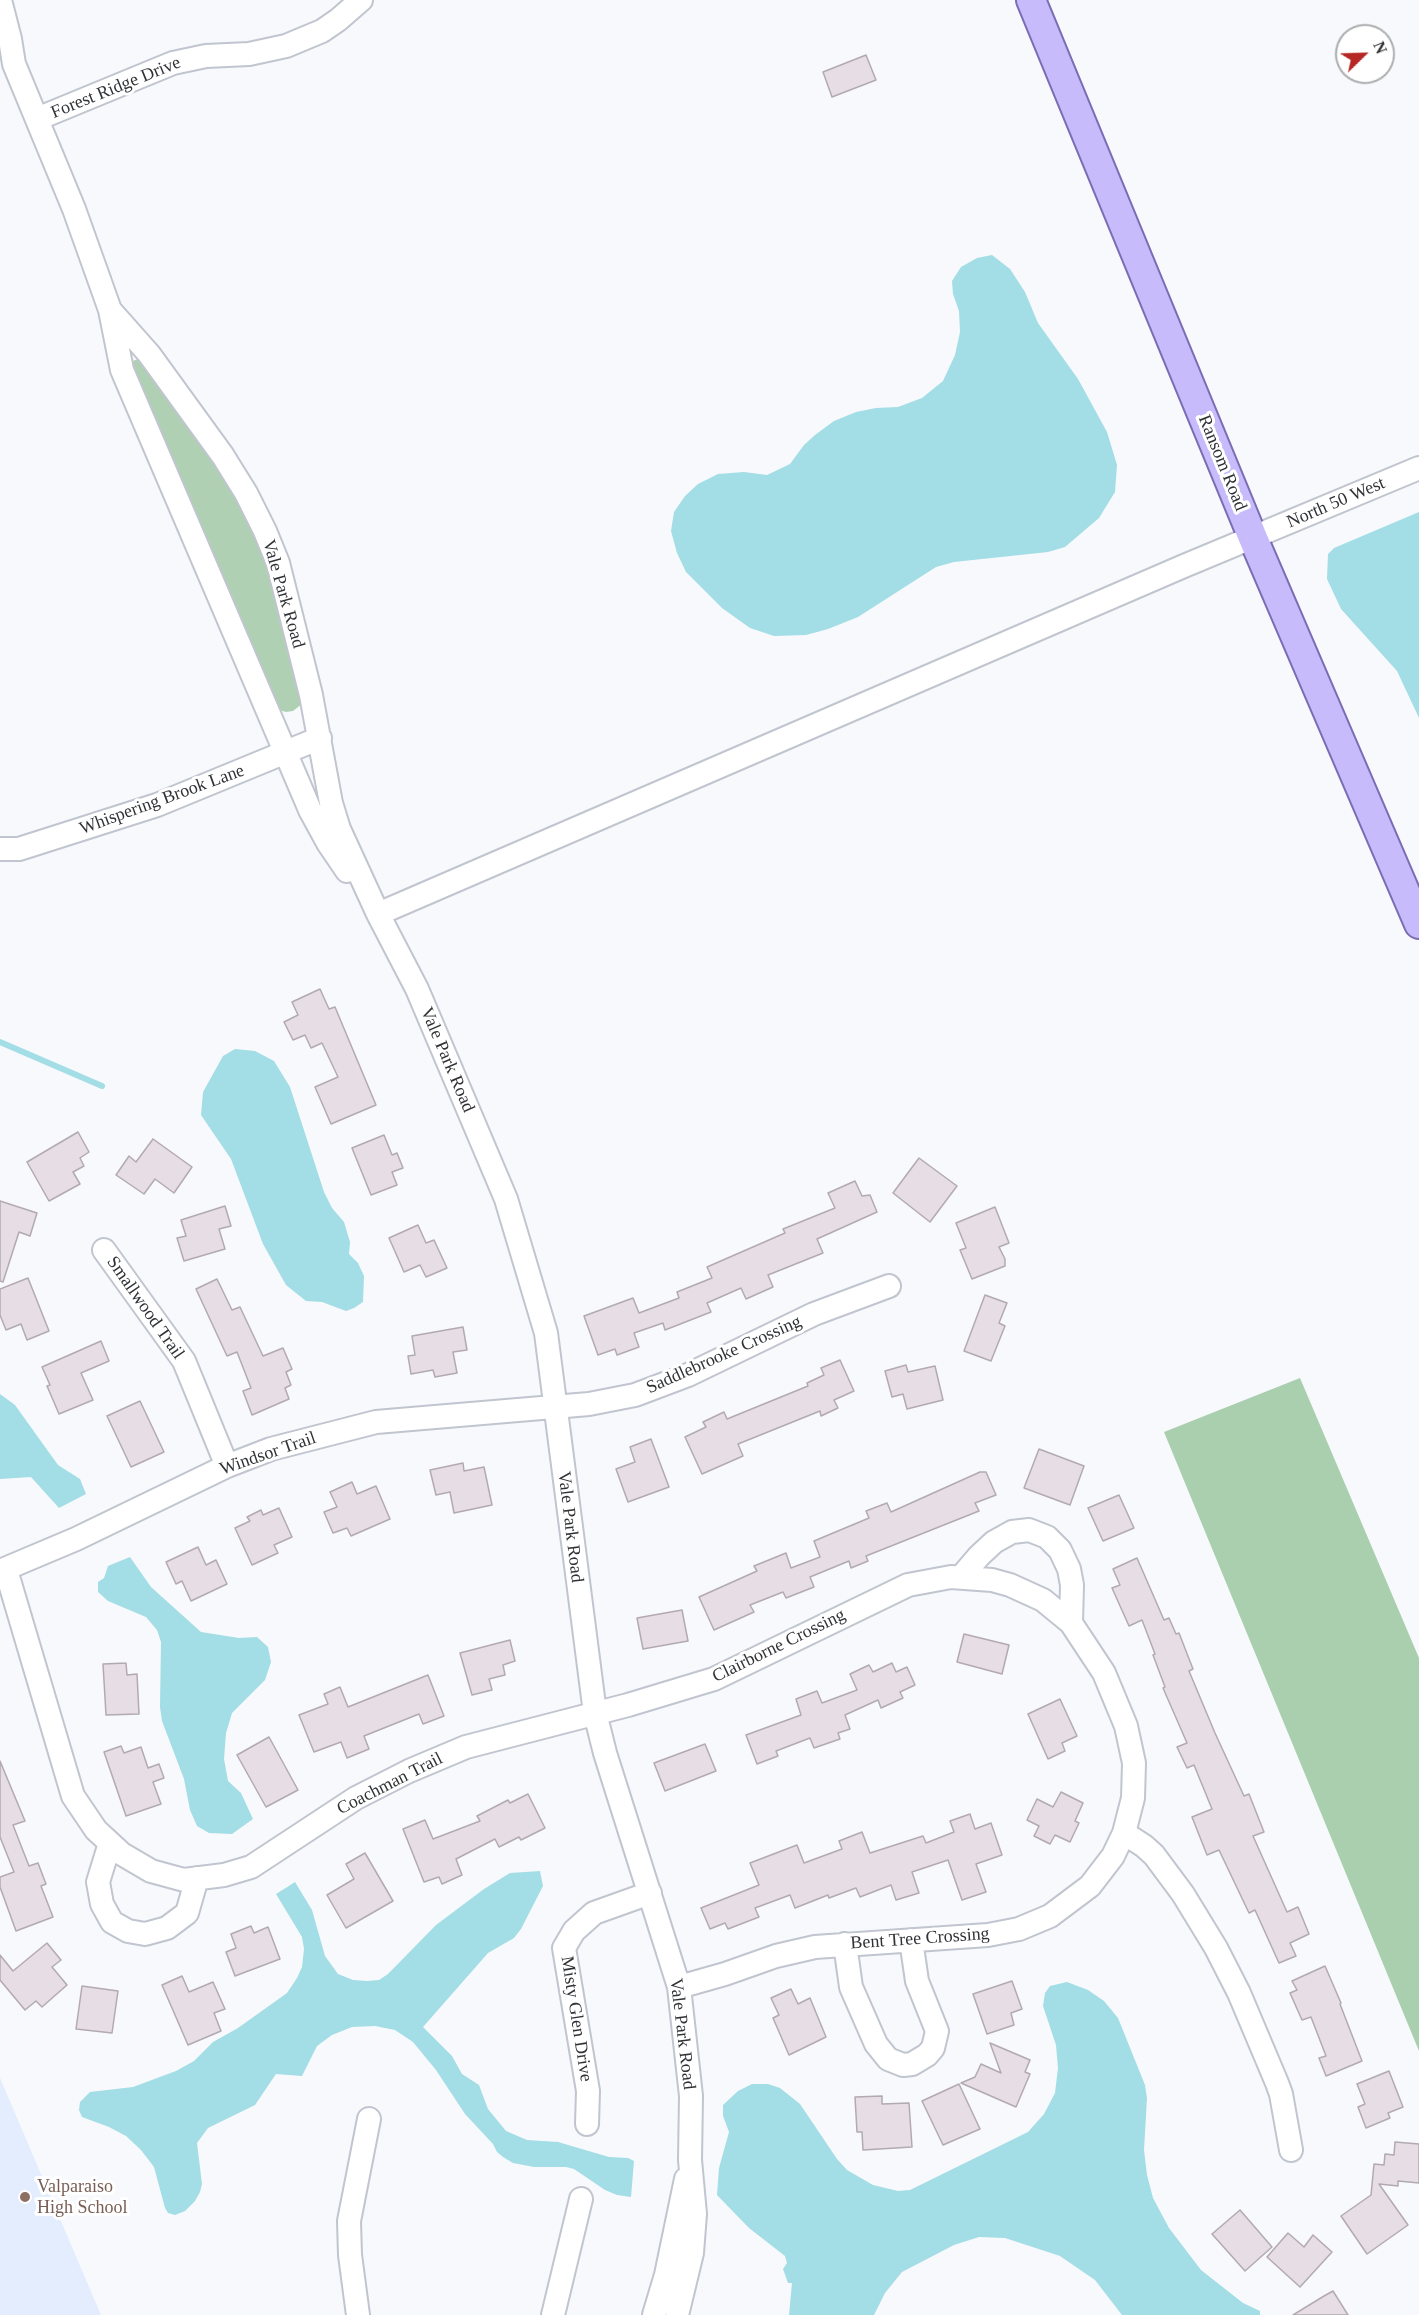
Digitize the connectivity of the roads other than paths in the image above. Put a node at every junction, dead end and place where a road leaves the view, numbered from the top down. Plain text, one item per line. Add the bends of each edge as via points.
1 (0, 0) edge
2 (361, 0) edge
3 (1031, 0) edge
4 (7, 58) edge
5 (37, 119) junction
6 (110, 310) junction
7 (1419, 468) edge
8 (1253, 538) junction
9 (320, 738) junction
10 (286, 753) junction
11 (0, 849) edge
12 (378, 914) junction
13 (1419, 924) edge
14 (104, 1250) dead end
15 (890, 1286) dead end
16 (555, 1406) junction
17 (227, 1467) junction
18 (3, 1570) edge
19 (962, 1577) junction
20 (1071, 1623) junction
21 (595, 1713) junction
22 (1124, 1833) junction
23 (110, 1844) junction
24 (197, 1878) junction
25 (651, 1893) junction
26 (911, 1940) junction
27 (845, 1944) junction
28 (679, 1987) junction
29 (369, 2119) dead end
30 (587, 2124) dead end
31 (1291, 2150) dead end
32 (690, 2160) junction
33 (582, 2199) dead end
34 (358, 2315) edge
35 (553, 2315) edge
36 (654, 2315) edge
37 (677, 2315) edge

1 - 4 street, Vale Park Road via 10,39
2 - 5 street, Forest Ridge Drive via 322,31 286,46 173,63
3 - 8 main road, Ransom Road
4 - 5 street, Vale Park Road
5 - 6 street, Vale Park Road
6 - 9 street, Vale Park Road via 149,354 212,441 255,511 280,572
6 - 10 street, Vale Park Road via 122,370
7 - 8 street, North 50 West
8 - 12 street, North 50 West
8 - 13 main road, Ransom Road
9 - 10 street, Whispering Brook Lane
9 - 12 street, Vale Park Road via 339,830
10 - 11 street, Whispering Brook Lane via 157,805 19,849
10 - 12 street, Vale Park Road via 328,843
12 - 16 street, Vale Park Road via 417,988 506,1199 546,1333
14 - 17 street, Smallwood Trail via 184,1361
15 - 16 street, Saddlebrooke Crossing via 814,1314 654,1388 614,1400
16 - 17 street, Windsor Trail via 376,1422 271,1449
16 - 21 street, Vale Park Road
17 - 18 street, Windsor Trail
18 - 23 street, Coachman Trail via 73,1796
19 - 20 street, Clairborne Crossing via 1010,1585 1043,1600
19 - 20 street via 994,1542 1012,1532 1029,1530 1047,1537 1060,1550 1069,1569
19 - 21 street, Clairborne Crossing via 908,1585 714,1679
20 - 22 street, Clairborne Crossing via 1104,1673 1131,1746 1135,1781
21 - 24 street, Coachman Trail via 466,1748 409,1771 356,1798 251,1867
21 - 25 street, Vale Park Road
22 - 26 street, Bent Tree Crossing via 1100,1876 1080,1896 1050,1916 1004,1933
22 - 31 street via 1154,1855 1216,1948 1278,2083
23 - 24 street, Coachman Trail via 151,1871 184,1880
23 - 24 street via 98,1882 102,1904 112,1922 128,1931 145,1934 167,1928 187,1913
25 - 28 street, Vale Park Road
25 - 30 street, Misty Glen Drive via 594,1913 574,1931 564,1948 588,2091
26 - 27 street, Bent Tree Crossing
26 - 27 street via 918,1981 937,2031 927,2055 903,2065 888,2059 876,2044 851,1987
27 - 28 street, Bent Tree Crossing via 795,1951
28 - 32 street, Vale Park Road via 691,2096
29 - 34 street via 349,2220
32 - 36 street, Vale Park Road
32 - 37 street, Vale Park Road via 695,2214 693,2244
33 - 35 street

